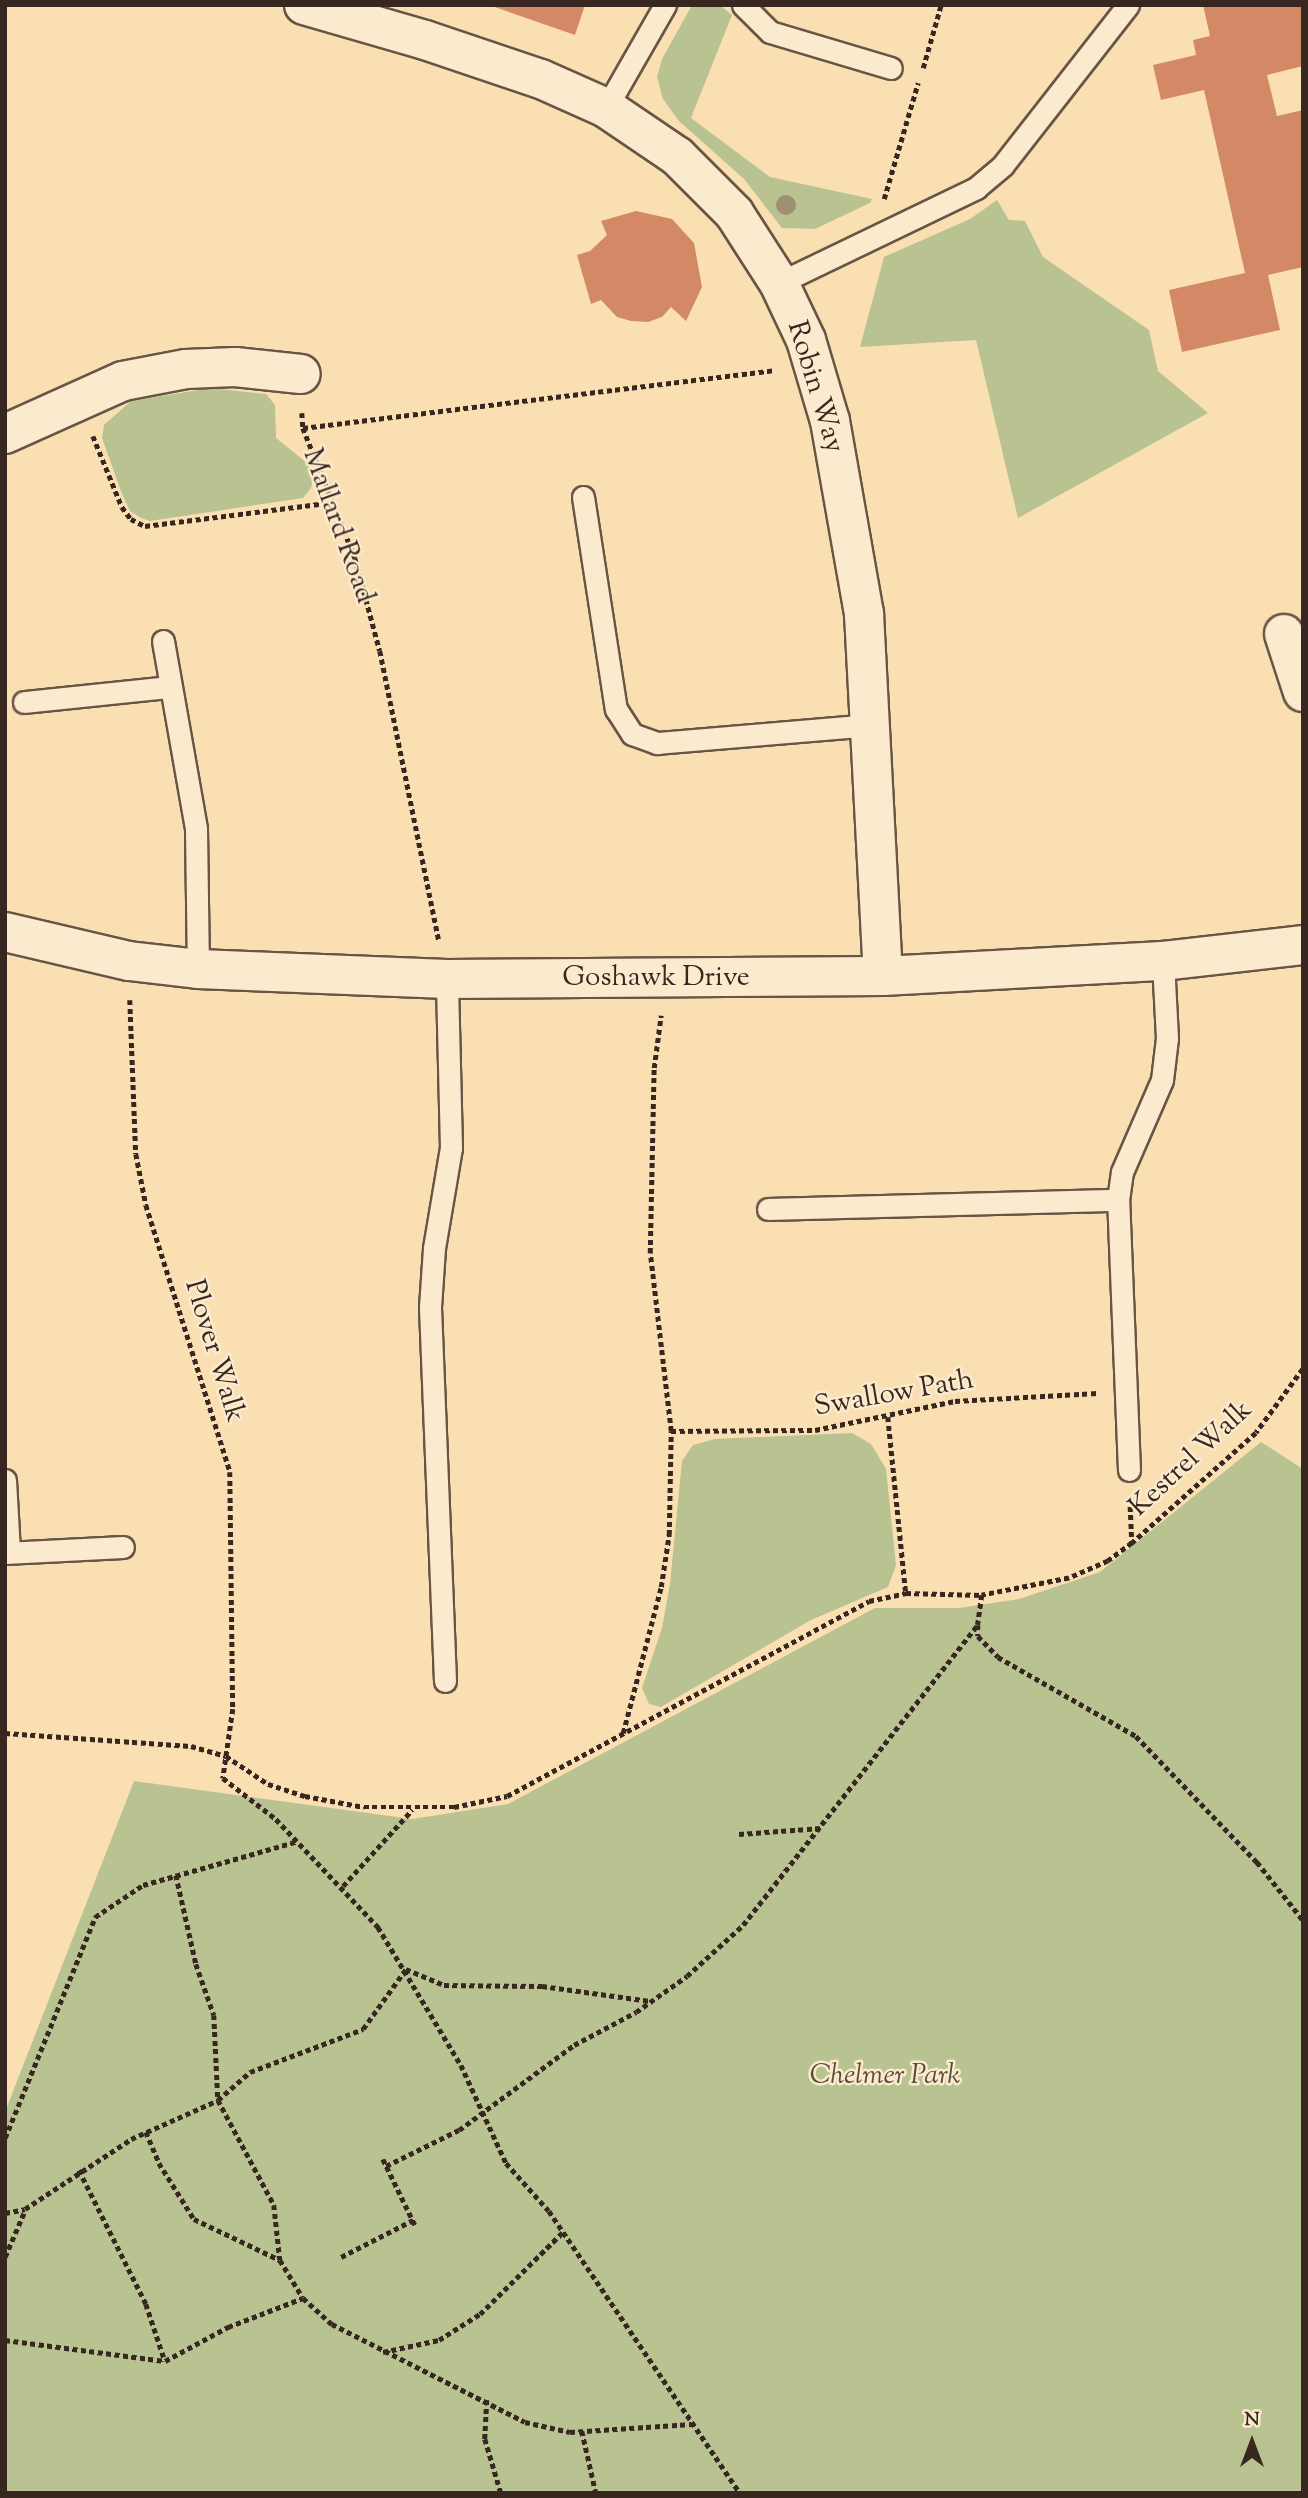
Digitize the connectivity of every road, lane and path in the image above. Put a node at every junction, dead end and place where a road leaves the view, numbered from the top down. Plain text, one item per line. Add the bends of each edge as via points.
1 (304, 5) edge
2 (665, 5) edge
3 (743, 5) edge
4 (941, 5) edge
5 (1128, 5) edge
6 (891, 68) dead end
7 (606, 108) junction
8 (873, 239) junction
9 (779, 284) junction
10 (812, 362) junction
11 (301, 374) joint
12 (76, 404) junction
13 (303, 428) junction
14 (5, 434) edge
15 (583, 497) dead end
16 (334, 502) junction
17 (1284, 634) dead end
18 (163, 641) dead end
19 (169, 688) junction
20 (1303, 692) edge
21 (24, 702) dead end
22 (872, 725) junction
23 (9, 933) edge
24 (1303, 945) edge
25 (129, 961) junction
26 (1163, 961) junction
27 (198, 969) junction
28 (883, 976) junction
29 (447, 979) junction
30 (660, 979) junction
31 (1118, 1200) junction
32 (768, 1209) dead end
33 (1303, 1369) edge
34 (1124, 1392) junction
35 (888, 1417) junction
36 (671, 1432) junction
37 (1129, 1470) joint
38 (5, 1480) edge
39 (1132, 1543) junction
40 (123, 1547) dead end
41 (7, 1553) edge
42 (906, 1593) junction
43 (982, 1595) junction
44 (978, 1625) junction
45 (445, 1681) dead end
46 (5, 1733) edge
47 (623, 1733) junction
48 (226, 1756) junction
49 (412, 1810) junction
50 (823, 1828) junction
51 (739, 1834) dead end
52 (298, 1841) junction
53 (177, 1875) junction
54 (343, 1886) junction
55 (1303, 1920) edge
56 (406, 1969) junction
57 (651, 2001) junction
58 (218, 2100) junction
59 (482, 2115) junction
60 (146, 2132) junction
61 (5, 2138) edge
62 (383, 2160) dead end
63 (386, 2166) junction
64 (79, 2170) junction
65 (25, 2209) junction
66 (5, 2213) edge
67 (413, 2220) junction
68 (416, 2227) dead end
69 (563, 2232) junction
70 (5, 2257) edge
71 (341, 2258) dead end
72 (280, 2260) junction
73 (303, 2298) junction
74 (5, 2340) edge
75 (383, 2351) junction
76 (165, 2361) junction
77 (487, 2400) junction
78 (693, 2424) junction
79 (582, 2431) junction
80 (501, 2493) edge
81 (596, 2493) edge
82 (740, 2493) edge

1 - 7 street, Robin Way via 451,48 541,79
2 - 7 lane
3 - 6 lane via 770,32
4 - 8 path
5 - 8 lane via 1003,165 945,207
7 - 9 street, Robin Way via 677,156 724,204
8 - 9 lane
9 - 10 street, Robin Way
10 - 13 path
10 - 22 street, Robin Way via 830,421 849,519 864,614
11 - 12 street via 234,367 186,369 123,382
11 - 13 path, Mallard Road
12 - 14 street
12 - 16 path via 122,507 131,519 145,526
13 - 16 path, Mallard Road
15 - 22 lane via 616,709 632,734 657,743
16 - 29 path, Mallard Road via 380,651
17 - 20 street
18 - 19 lane
19 - 21 lane
19 - 27 lane via 196,829
22 - 28 street, Robin Way
23 - 25 street, Goshawk Drive
24 - 26 street, Goshawk Drive
25 - 27 street, Goshawk Drive
25 - 48 path, Plover Walk via 130,1084 138,1166 146,1205 230,1472 233,1709
26 - 28 street, Goshawk Drive
26 - 31 lane via 1167,1038 1162,1080 1122,1171
27 - 29 street, Goshawk Drive
28 - 30 street, Goshawk Drive
29 - 30 street, Goshawk Drive
29 - 45 lane via 451,1149 434,1248 430,1307
30 - 36 path via 650,1253
31 - 32 lane
31 - 34 lane
33 - 39 path, Kestrel Walk via 1256,1433
34 - 35 path, Swallow Path via 955,1401
34 - 37 lane
35 - 36 path, Swallow Path via 814,1430
35 - 42 path
36 - 47 path via 669,1535 661,1587
37 - 39 path
38 - 41 lane
39 - 43 path, Kestrel Walk via 1108,1561 1069,1578
40 - 41 lane
42 - 43 path, Kestrel Walk
42 - 47 path, Kestrel Walk via 869,1601
43 - 44 path
44 - 50 path
44 - 55 path via 978,1636 998,1657 1136,1736 1257,1862
46 - 48 path, Kestrel Walk via 191,1746
47 - 49 path, Kestrel Walk via 507,1796
48 - 49 path, Kestrel Walk via 268,1784 305,1796
48 - 52 path via 223,1778
49 - 54 path
50 - 51 path
50 - 57 path via 743,1925
52 - 53 path
52 - 54 path
53 - 58 path via 196,1964 214,2015
53 - 61 path via 144,1885 94,1917
54 - 56 path
56 - 57 path via 444,1985 542,1986
56 - 58 path via 363,2029 250,2072
56 - 59 path via 460,2065
57 - 59 path via 574,2045
58 - 60 path
58 - 72 path via 274,2205
59 - 63 path
59 - 69 path via 506,2163
60 - 64 path
60 - 72 path via 159,2163 194,2219
62 - 63 path
63 - 67 path
64 - 65 path
64 - 76 path via 146,2304
65 - 66 path
65 - 70 path
67 - 68 path
67 - 71 path
69 - 75 path via 480,2314 439,2340
69 - 78 path
72 - 73 path
73 - 75 path via 332,2324
73 - 76 path via 228,2327
74 - 76 path
75 - 77 path via 447,2386
77 - 79 path via 524,2422
77 - 80 path via 485,2439
78 - 79 path
78 - 82 path
79 - 81 path

